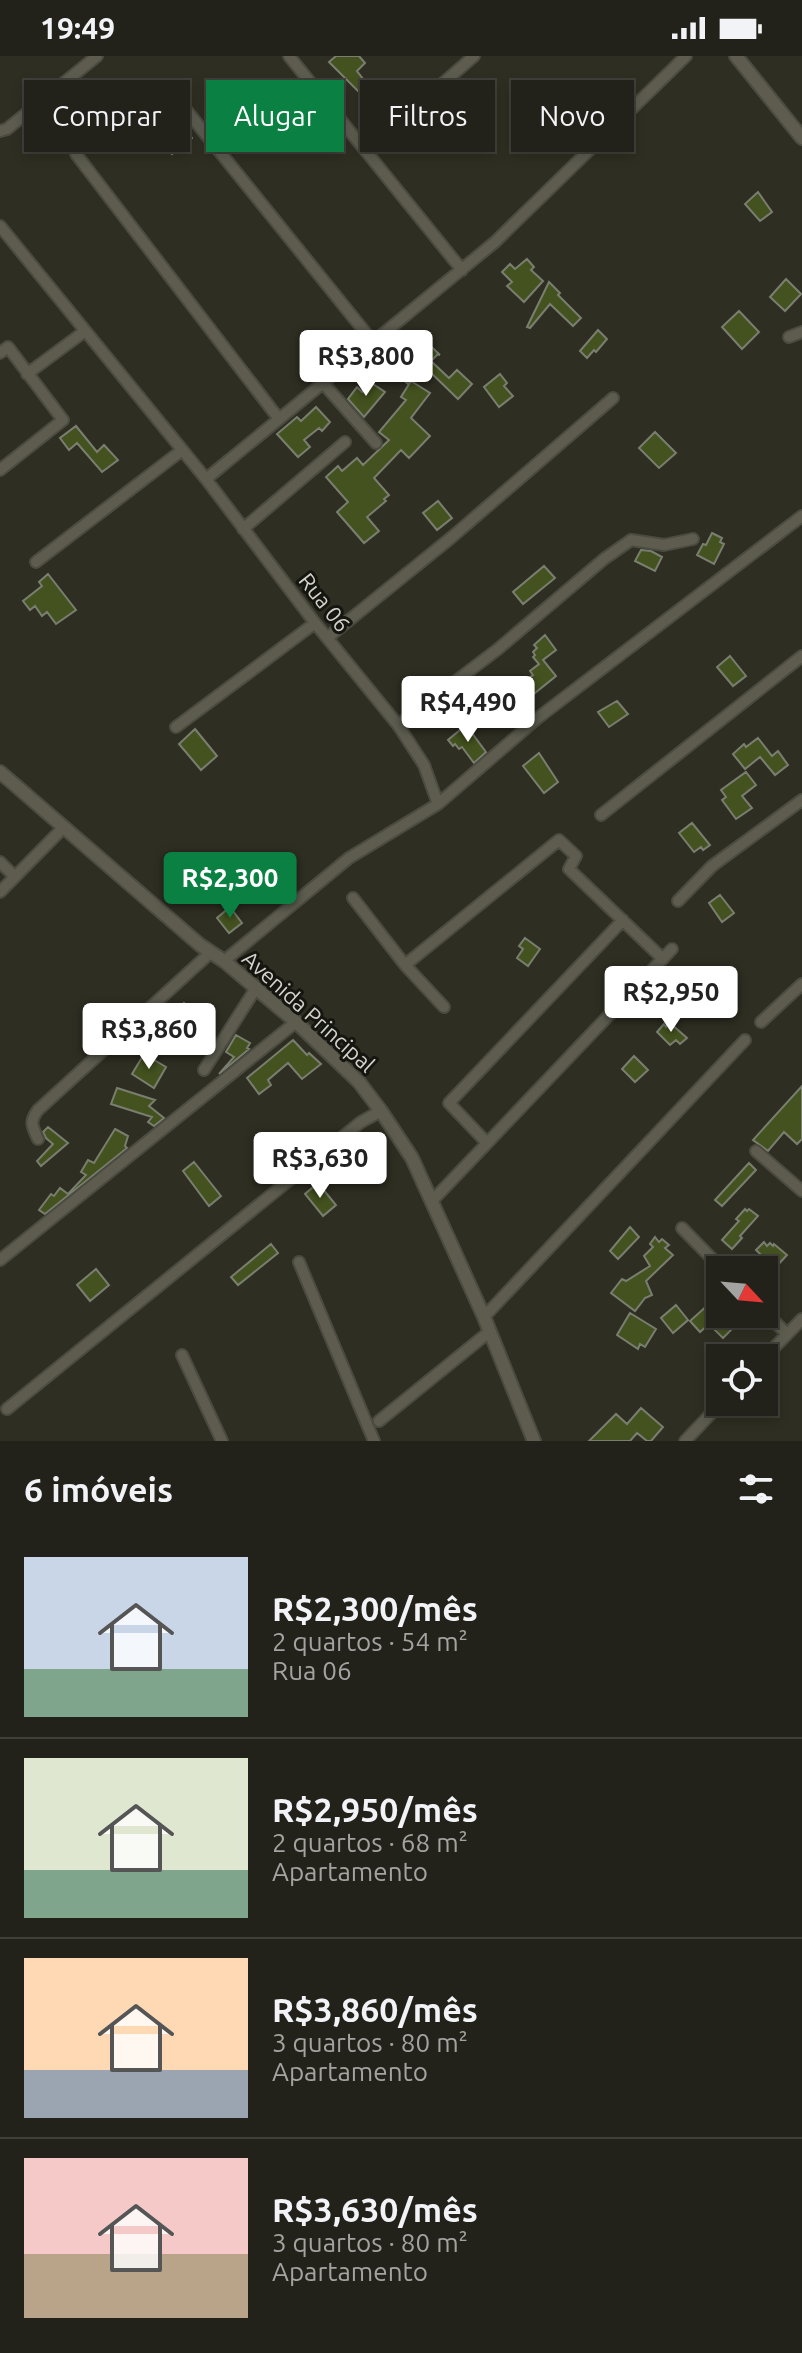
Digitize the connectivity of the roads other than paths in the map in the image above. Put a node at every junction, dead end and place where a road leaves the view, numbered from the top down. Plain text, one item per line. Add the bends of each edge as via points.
1 (97, 56) edge
2 (289, 56) edge
3 (474, 56) edge
4 (686, 56) edge
5 (736, 56) edge
6 (447, 80) edge
7 (190, 115) edge
8 (0, 131) edge
9 (802, 138) edge
10 (76, 154) dead end
11 (0, 226) edge
12 (462, 270) junction
13 (85, 331) junction
14 (802, 332) edge
15 (789, 337) dead end
16 (373, 342) junction
17 (0, 353) edge
18 (27, 374) junction
19 (323, 383) junction
20 (613, 398) dead end
21 (279, 419) junction
22 (345, 442) dead end
23 (376, 443) dead end
24 (181, 451) junction
25 (0, 470) edge
26 (206, 479) junction
27 (802, 516) edge
28 (243, 529) junction
29 (693, 539) dead end
30 (36, 562) dead end
31 (315, 623) junction
32 (327, 638) junction
33 (802, 656) edge
34 (398, 725) junction
35 (176, 727) dead end
36 (0, 772) edge
37 (802, 800) edge
38 (438, 804) junction
39 (601, 815) dead end
40 (64, 827) junction
41 (0, 862) edge
42 (15, 877) junction
43 (0, 892) edge
44 (353, 898) dead end
45 (678, 901) dead end
46 (623, 920) junction
47 (672, 949) dead end
48 (210, 953) junction
49 (663, 959) junction
50 (224, 961) junction
51 (405, 965) junction
52 (802, 984) edge
53 (256, 988) junction
54 (444, 1007) dead end
55 (296, 1022) junction
56 (761, 1022) dead end
57 (745, 1040) dead end
58 (204, 1070) dead end
59 (381, 1111) junction
60 (38, 1139) dead end
61 (487, 1143) junction
62 (756, 1151) dead end
63 (802, 1191) edge
64 (432, 1201) junction
65 (682, 1228) dead end
66 (709, 1256) edge
67 (0, 1260) edge
68 (299, 1262) dead end
69 (484, 1317) junction
70 (802, 1319) edge
71 (778, 1325) edge
72 (489, 1332) junction
73 (787, 1334) junction
74 (777, 1344) edge
75 (182, 1355) dead end
76 (7, 1409) dead end
77 (709, 1416) edge
78 (379, 1421) dead end
79 (222, 1441) edge
80 (374, 1441) edge
81 (534, 1441) edge
82 (685, 1441) edge

1 - 8 street
2 - 12 street
3 - 6 street
4 - 12 street
5 - 9 street
7 - 16 street
10 - 21 street
11 - 13 street, Rua 06
12 - 16 street
13 - 18 street
13 - 24 street, Rua 06
14 - 15 street
16 - 19 street
17 - 18 street via 8,347
18 - 25 street via 63,420
19 - 21 street
19 - 23 street
20 - 32 street
21 - 26 street
22 - 28 street
24 - 26 street, Rua 06
24 - 30 street
26 - 28 street, Rua 06
27 - 38 street via 539,717
28 - 31 street, Rua 06
29 - 34 street via 664,545 631,540
31 - 32 street, Rua 06
31 - 35 street
32 - 34 street, Rua 06
33 - 39 street
34 - 38 street, Rua 06 via 424,765
36 - 40 street, Avenida Principal
37 - 45 street via 712,866
38 - 50 street via 349,858
40 - 42 street
40 - 48 street, Avenida Principal
41 - 42 street
42 - 43 street
44 - 51 street
46 - 49 street
46 - 51 street via 569,869 576,856 559,840
46 - 61 street via 449,1103
47 - 49 street
48 - 50 street, Avenida Principal
48 - 60 street via 38,1110 31,1124
49 - 61 street
50 - 53 street, Avenida Principal
51 - 54 street
52 - 56 street
53 - 55 street, Avenida Principal
53 - 58 street
55 - 59 street, Avenida Principal via 359,1082
55 - 67 street
57 - 69 street
59 - 64 street, Avenida Principal
59 - 76 street
61 - 64 street
62 - 63 street
64 - 69 street, Avenida Principal
65 - 66 street
68 - 80 street
69 - 72 street, Avenida Principal
70 - 73 street
71 - 73 street
72 - 78 street
72 - 81 street, Avenida Principal
73 - 74 street
75 - 79 street
77 - 82 street

